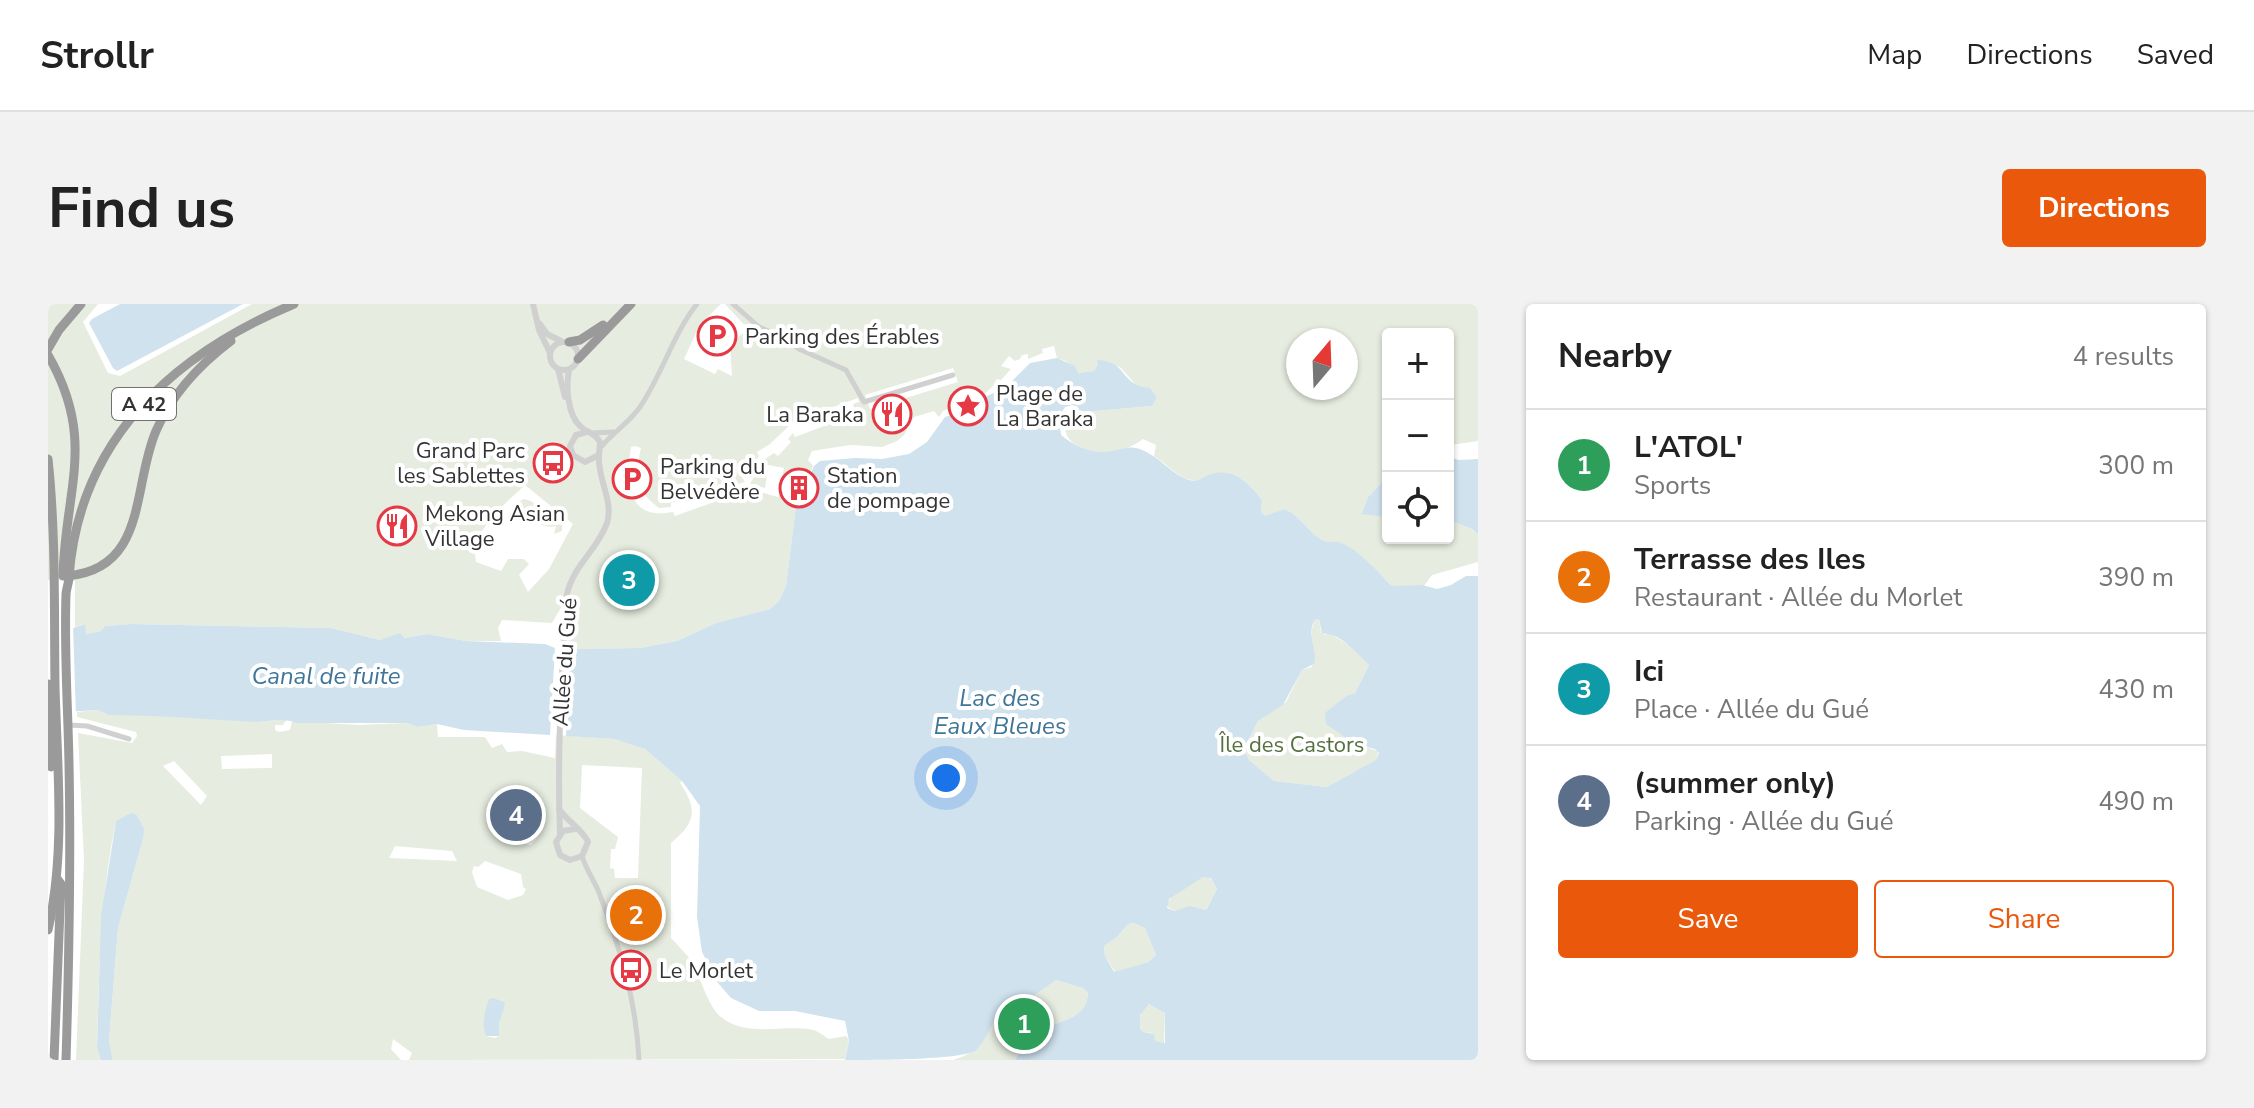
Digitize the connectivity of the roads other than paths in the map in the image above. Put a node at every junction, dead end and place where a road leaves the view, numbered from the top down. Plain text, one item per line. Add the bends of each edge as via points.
1 (81, 304) edge
2 (293, 304) edge
3 (533, 304) edge
4 (629, 304) edge
5 (697, 304) edge
6 (733, 304) edge
7 (536, 317) junction
8 (566, 342) junction
9 (550, 353) junction
10 (49, 354) edge
11 (578, 359) junction
12 (558, 369) junction
13 (569, 370) junction
14 (953, 375) dead end
15 (589, 432) junction
16 (614, 432) junction
17 (573, 438) junction
18 (601, 447) junction
19 (599, 455) junction
20 (48, 459) edge
21 (585, 462) junction
22 (600, 480) junction
23 (58, 567) edge
24 (48, 684) edge
25 (48, 724) edge
26 (53, 732) edge
27 (129, 739) dead end
28 (50, 747) edge
29 (48, 761) edge
30 (559, 809) junction
31 (575, 829) junction
32 (560, 834) junction
33 (582, 856) junction
34 (574, 860) junction
35 (588, 874) junction
36 (56, 876) junction
37 (48, 893) edge
38 (48, 930) edge
39 (54, 1060) edge
40 (66, 1060) edge
41 (639, 1060) edge

1 - 10 highway via 59,330
2 - 23 highway, A 42 via 205,351 125,426 89,485
2 - 23 highway via 215,353 171,402 149,446 130,533 116,554 88,572 67,576
3 - 7 street
4 - 8 highway via 580,340
4 - 11 highway
5 - 16 street via 641,405
6 - 14 street via 759,327 846,370 864,402
7 - 8 street via 547,334
7 - 9 street
8 - 9 street
8 - 11 street via 577,349
9 - 12 street
10 - 23 highway via 70,405 76,451
11 - 13 street
12 - 13 street
12 - 17 street
13 - 15 street via 567,392 576,422
15 - 16 street
15 - 17 street
15 - 18 street
16 - 18 street
17 - 21 street via 573,455
18 - 19 street
19 - 21 street
19 - 22 street, Allée du Gué
20 - 23 highway
21 - 22 street, Allée du Gué
22 - 30 street, Allée du Gué via 608,520 567,594
23 - 26 highway via 53,588
23 - 40 highway, A 42 via 66,585 69,732
24 - 26 highway
25 - 27 street via 87,726
26 - 28 highway
26 - 36 highway
28 - 29 highway
28 - 37 highway
30 - 31 street
30 - 32 street, Allée du Gué
31 - 32 street
31 - 33 street via 588,842
32 - 34 street via 558,852
33 - 34 street
33 - 35 street
34 - 35 street
35 - 41 street via 631,987
36 - 38 highway
36 - 39 highway via 61,884

